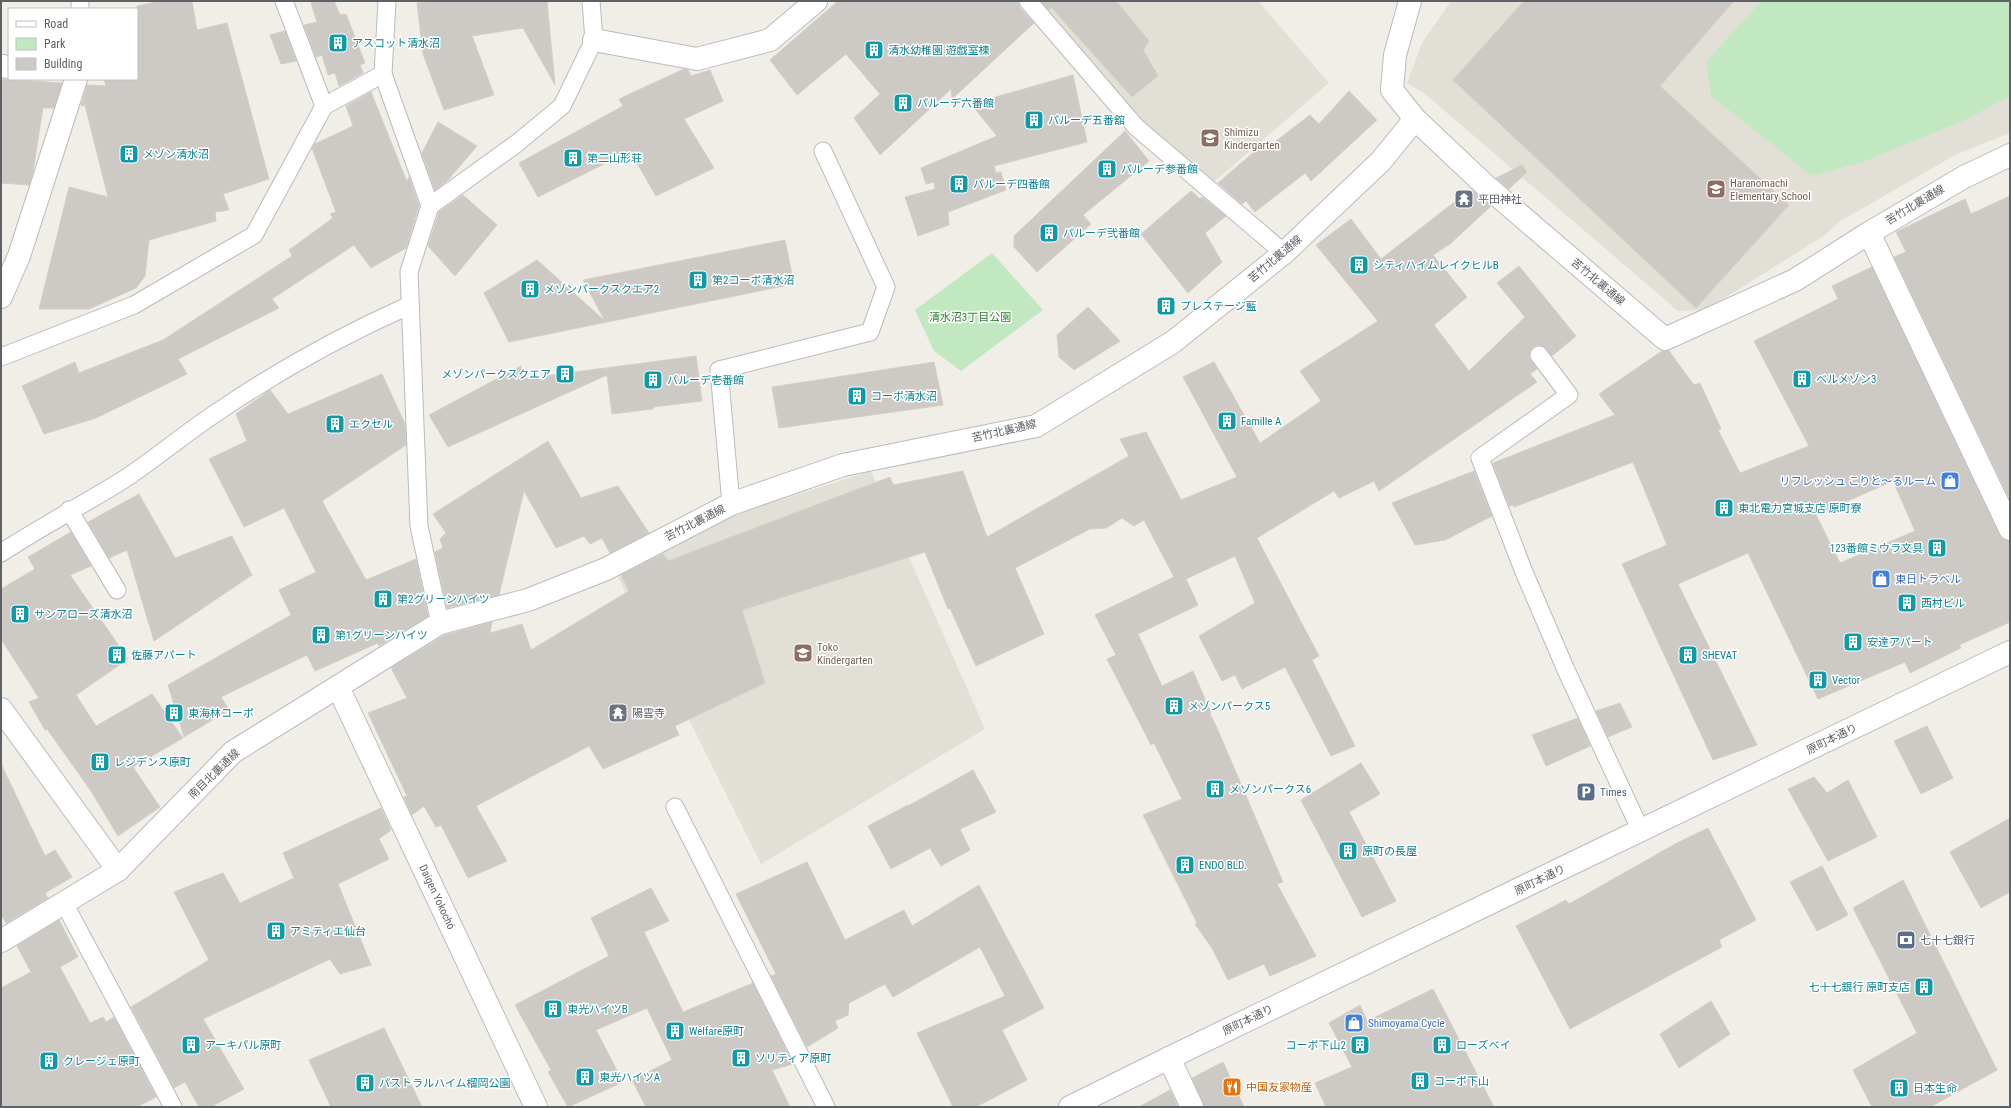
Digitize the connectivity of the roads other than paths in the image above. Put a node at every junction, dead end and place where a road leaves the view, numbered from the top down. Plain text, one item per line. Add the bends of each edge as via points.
1 (284, 1) edge
2 (387, 1) edge
3 (591, 1) edge
4 (816, 1) edge
5 (1028, 1) edge
6 (1410, 1) edge
7 (594, 40) junction
8 (383, 74) junction
9 (76, 80) edge
10 (324, 106) junction
11 (1415, 119) junction
12 (823, 151) dead end
13 (2010, 155) edge
14 (430, 206) junction
15 (1869, 232) junction
16 (1284, 253) junction
17 (1, 297) edge
18 (410, 305) junction
19 (1539, 355) dead end
20 (1, 357) edge
21 (731, 504) junction
22 (69, 510) junction
23 (2010, 529) edge
24 (1, 553) edge
25 (117, 590) dead end
26 (440, 623) junction
27 (2010, 652) edge
28 (338, 687) junction
29 (1, 709) edge
30 (675, 806) dead end
31 (1641, 831) junction
32 (118, 870) junction
33 (64, 902) junction
34 (1, 941) edge
35 (1169, 1058) junction
36 (173, 1107) edge
37 (536, 1107) edge
38 (826, 1107) edge
39 (1070, 1107) edge
40 (1192, 1107) edge

1 - 10 lane
2 - 8 lane
3 - 7 lane
4 - 7 street via 770,40 697,59
5 - 16 lane via 1136,127
6 - 11 street via 1395,55 1392,90
7 - 14 lane via 562,106 516,144
8 - 10 lane
8 - 14 lane
9 - 17 street via 19,256
10 - 20 lane via 254,235 134,305
11 - 15 street, 苦竹北裏通線 via 1485,185 1665,339 1795,280
11 - 16 street, 苦竹北裏通線 via 1381,160
12 - 21 lane via 886,287 870,332 719,370
13 - 15 street, 苦竹北裏通線 via 1964,177
14 - 18 lane via 409,272
15 - 23 street
16 - 21 street, 苦竹北裏通線 via 1173,342 1036,426 843,465
18 - 22 lane via 316,352 222,408 125,478
18 - 26 lane via 419,526
19 - 31 lane via 1570,395 1480,458 1524,572 1566,670
21 - 26 street, 苦竹北裏通線 via 599,572 528,600
22 - 24 lane
22 - 25 lane
26 - 28 street, 南目北裏通線
27 - 31 street, 原町本通り
28 - 32 street, 南目北裏通線 via 233,752
28 - 37 street, Daigen Yokochó
29 - 32 street
30 - 38 lane
31 - 35 street, 原町本通り
32 - 33 street, 南目北裏通線
33 - 34 street, 南目北裏通線
33 - 36 lane
35 - 39 street, 原町本通り
35 - 40 street

